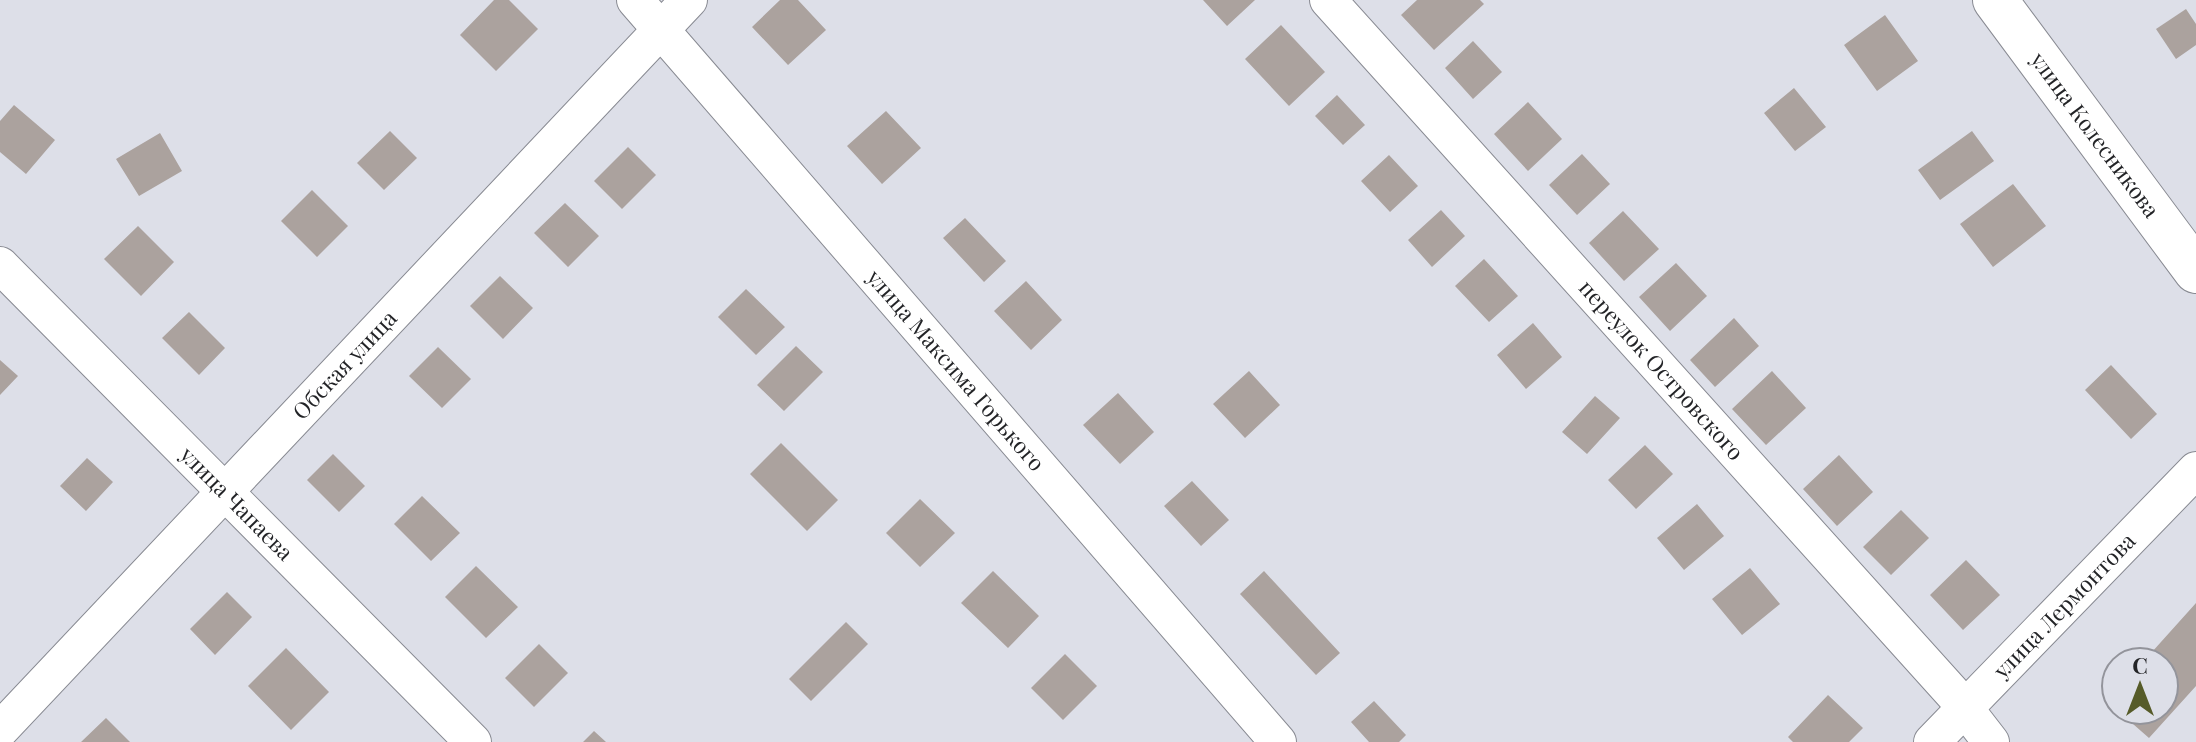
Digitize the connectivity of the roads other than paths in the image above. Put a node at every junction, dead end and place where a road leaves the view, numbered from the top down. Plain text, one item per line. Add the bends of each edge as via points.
1 (635, 0) edge
2 (689, 0) edge
3 (1328, 0) edge
4 (1995, 0) edge
5 (661, 30) junction
6 (0, 265) edge
7 (2196, 271) edge
8 (2196, 470) edge
9 (225, 492) junction
10 (1964, 708) junction
11 (0, 730) edge
12 (473, 742) edge
13 (1278, 742) edge
14 (1932, 742) edge
15 (1991, 742) edge

1 - 5 street, улица Максима Горького
2 - 5 street, Обская улица
3 - 10 street, переулок Островского
4 - 7 street, улица Колесникова
5 - 9 street, Обская улица
5 - 13 street, улица Максима Горького
6 - 9 street, улица Чапаева
8 - 10 street, улица Лермонтова
9 - 11 street, Обская улица
9 - 12 street, улица Чапаева
10 - 14 street, улица Лермонтова
10 - 15 street, переулок Островского

